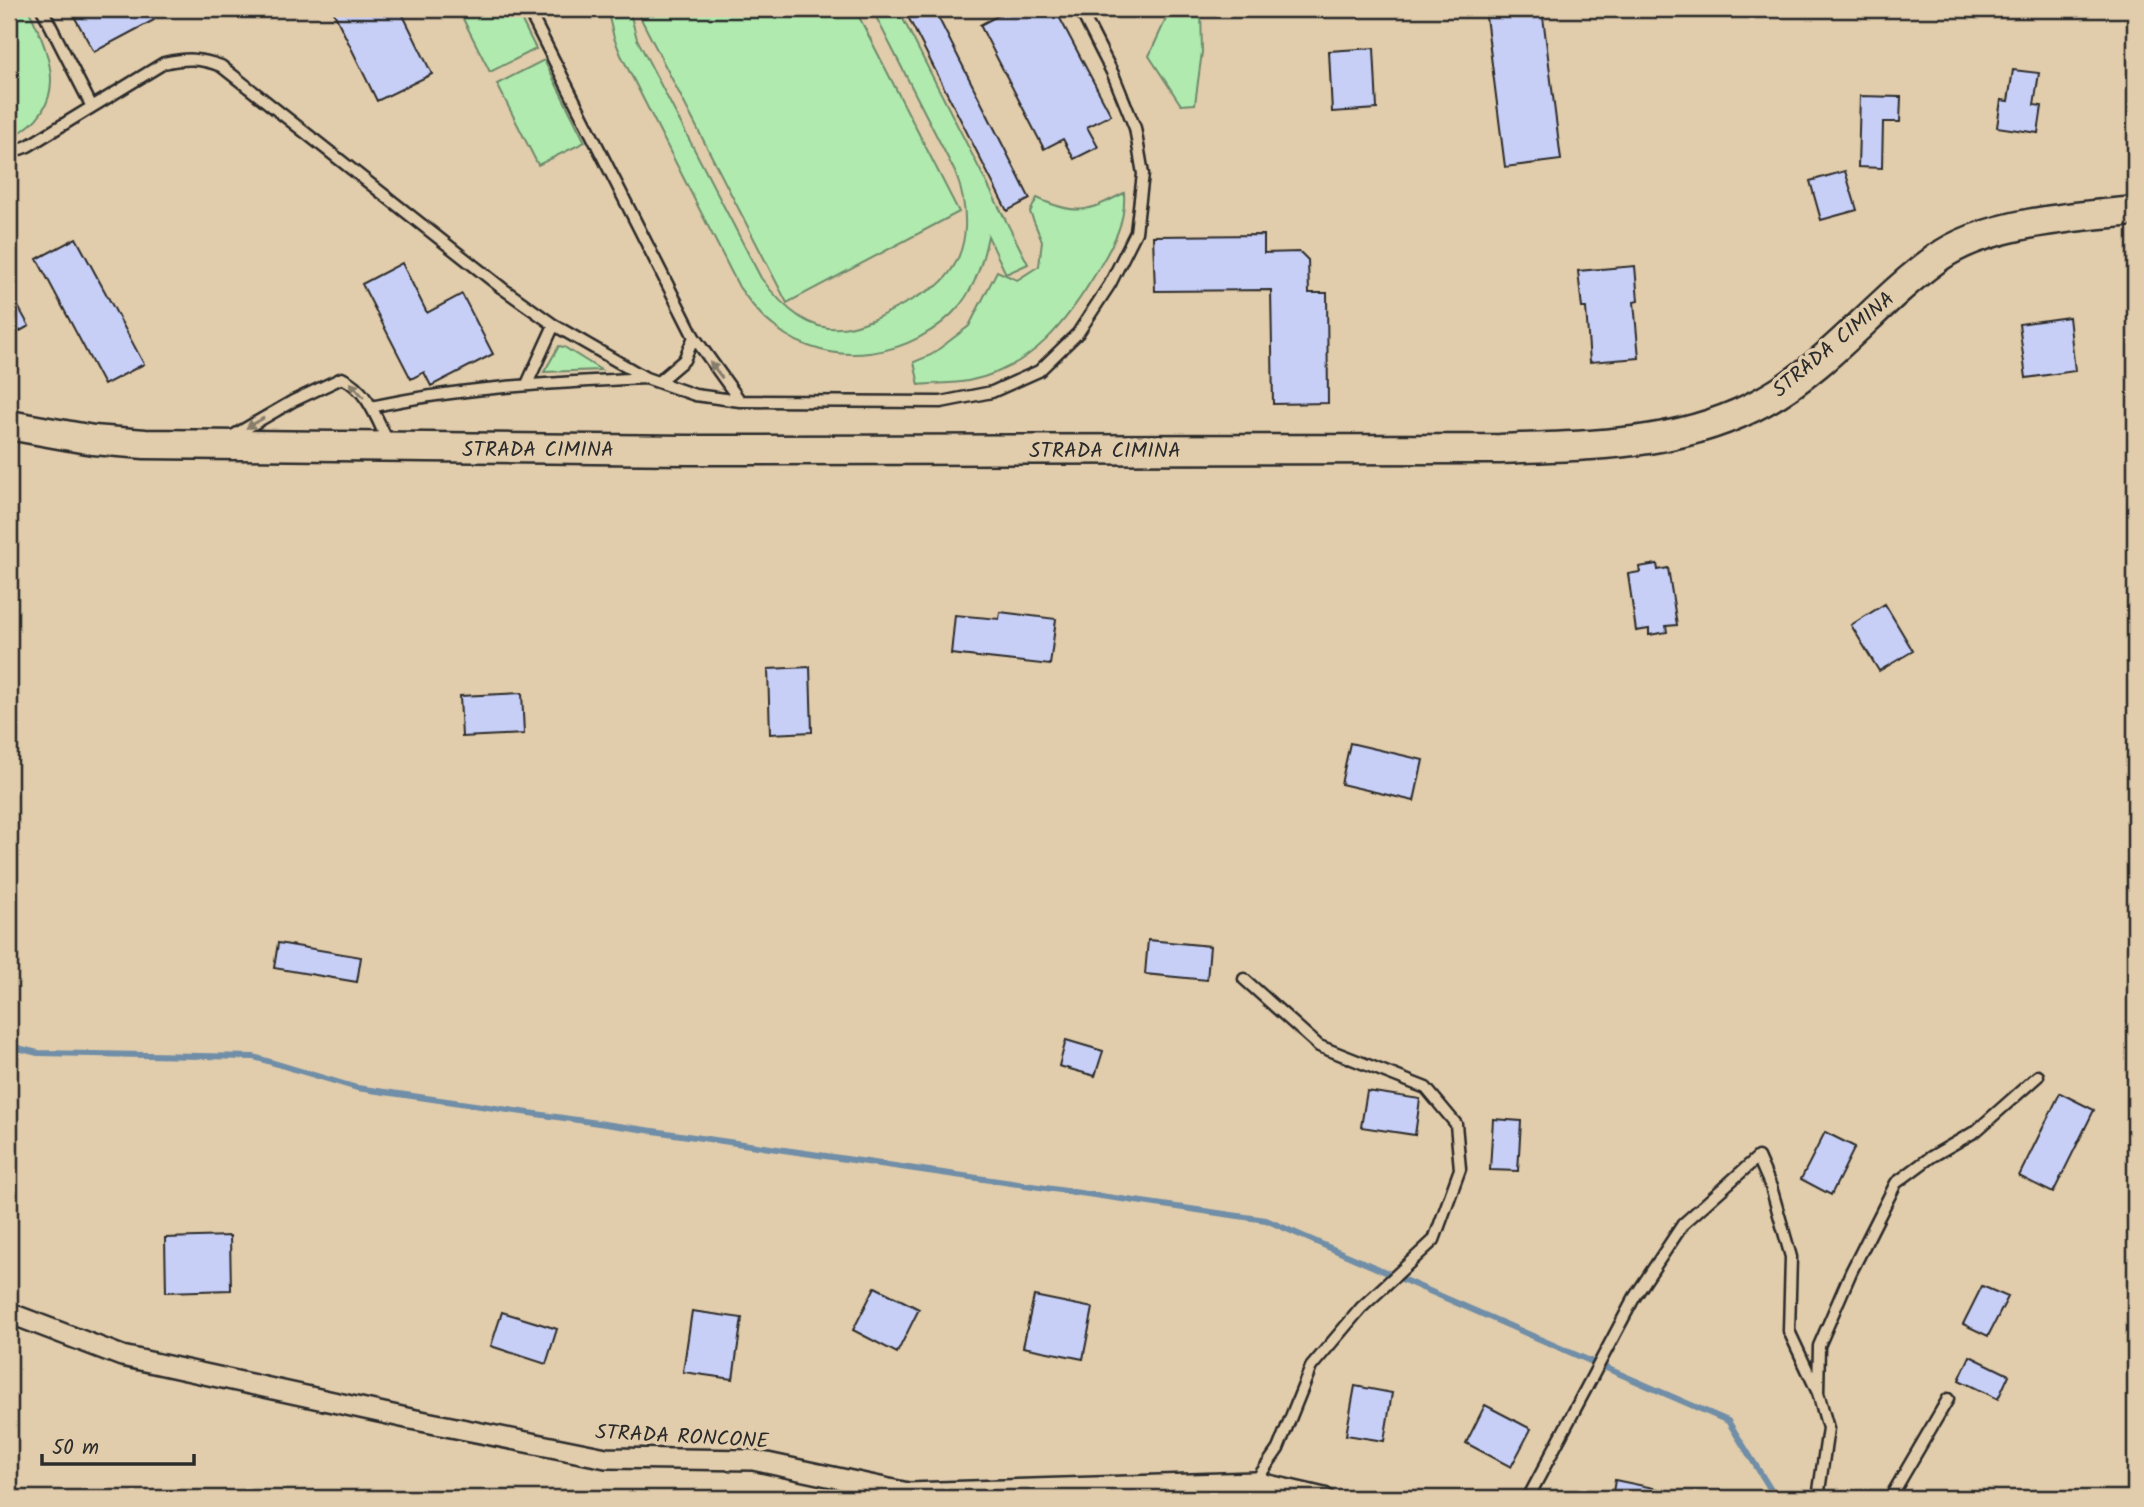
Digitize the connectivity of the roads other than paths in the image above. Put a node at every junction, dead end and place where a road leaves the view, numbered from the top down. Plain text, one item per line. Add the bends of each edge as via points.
1 (42, 9) edge
2 (527, 9) edge
3 (1080, 9) edge
4 (92, 107) junction
5 (9, 153) edge
6 (2135, 211) edge
7 (554, 325) junction
8 (694, 337) junction
9 (646, 378) junction
10 (658, 382) junction
11 (527, 384) junction
12 (740, 401) junction
13 (371, 407) junction
14 (9, 425) edge
15 (217, 445) junction
16 (391, 448) junction
17 (1244, 979) dead end
18 (2038, 1076) dead end
19 (9, 1314) edge
20 (1818, 1394) junction
21 (1948, 1399) dead end
22 (1255, 1482) junction
23 (1324, 1498) edge
24 (1528, 1498) edge
25 (1818, 1498) edge
26 (1890, 1498) edge

1 - 4 lane
2 - 8 lane
3 - 12 lane via 1135,128 1143,174 1136,232 1078,333 1039,371 992,392 941,402
4 - 5 lane
4 - 7 lane via 164,63 203,59 221,66
6 - 16 main road, STRADA CIMINA via 1979,236 1938,257 1892,293 1834,349 1765,401 1690,432 1647,441 1500,449
7 - 9 lane
7 - 11 lane
8 - 10 lane via 684,360
12 -> 8 lane
9 - 10 lane
9 - 11 lane
10 - 12 lane via 695,395
11 - 13 lane via 435,394
13 -> 15 lane via 354,383 342,378
13 - 16 lane
14 - 15 main road, STRADA CIMINA via 93,440
15 - 16 main road, STRADA CIMINA
17 - 22 lane via 1319,1046 1426,1088 1456,1124 1460,1169 1434,1240 1360,1308 1311,1367 1278,1449
18 - 20 lane via 1976,1131 1896,1183 1819,1346
19 - 22 street, STRADA RONCONE via 122,1356 606,1458 753,1460 908,1493
20 - 24 lane via 1789,1331 1791,1257 1758,1157 1683,1224 1634,1298
20 - 25 lane via 1828,1428
21 - 26 lane
22 - 23 street, STRADA RONCONE

